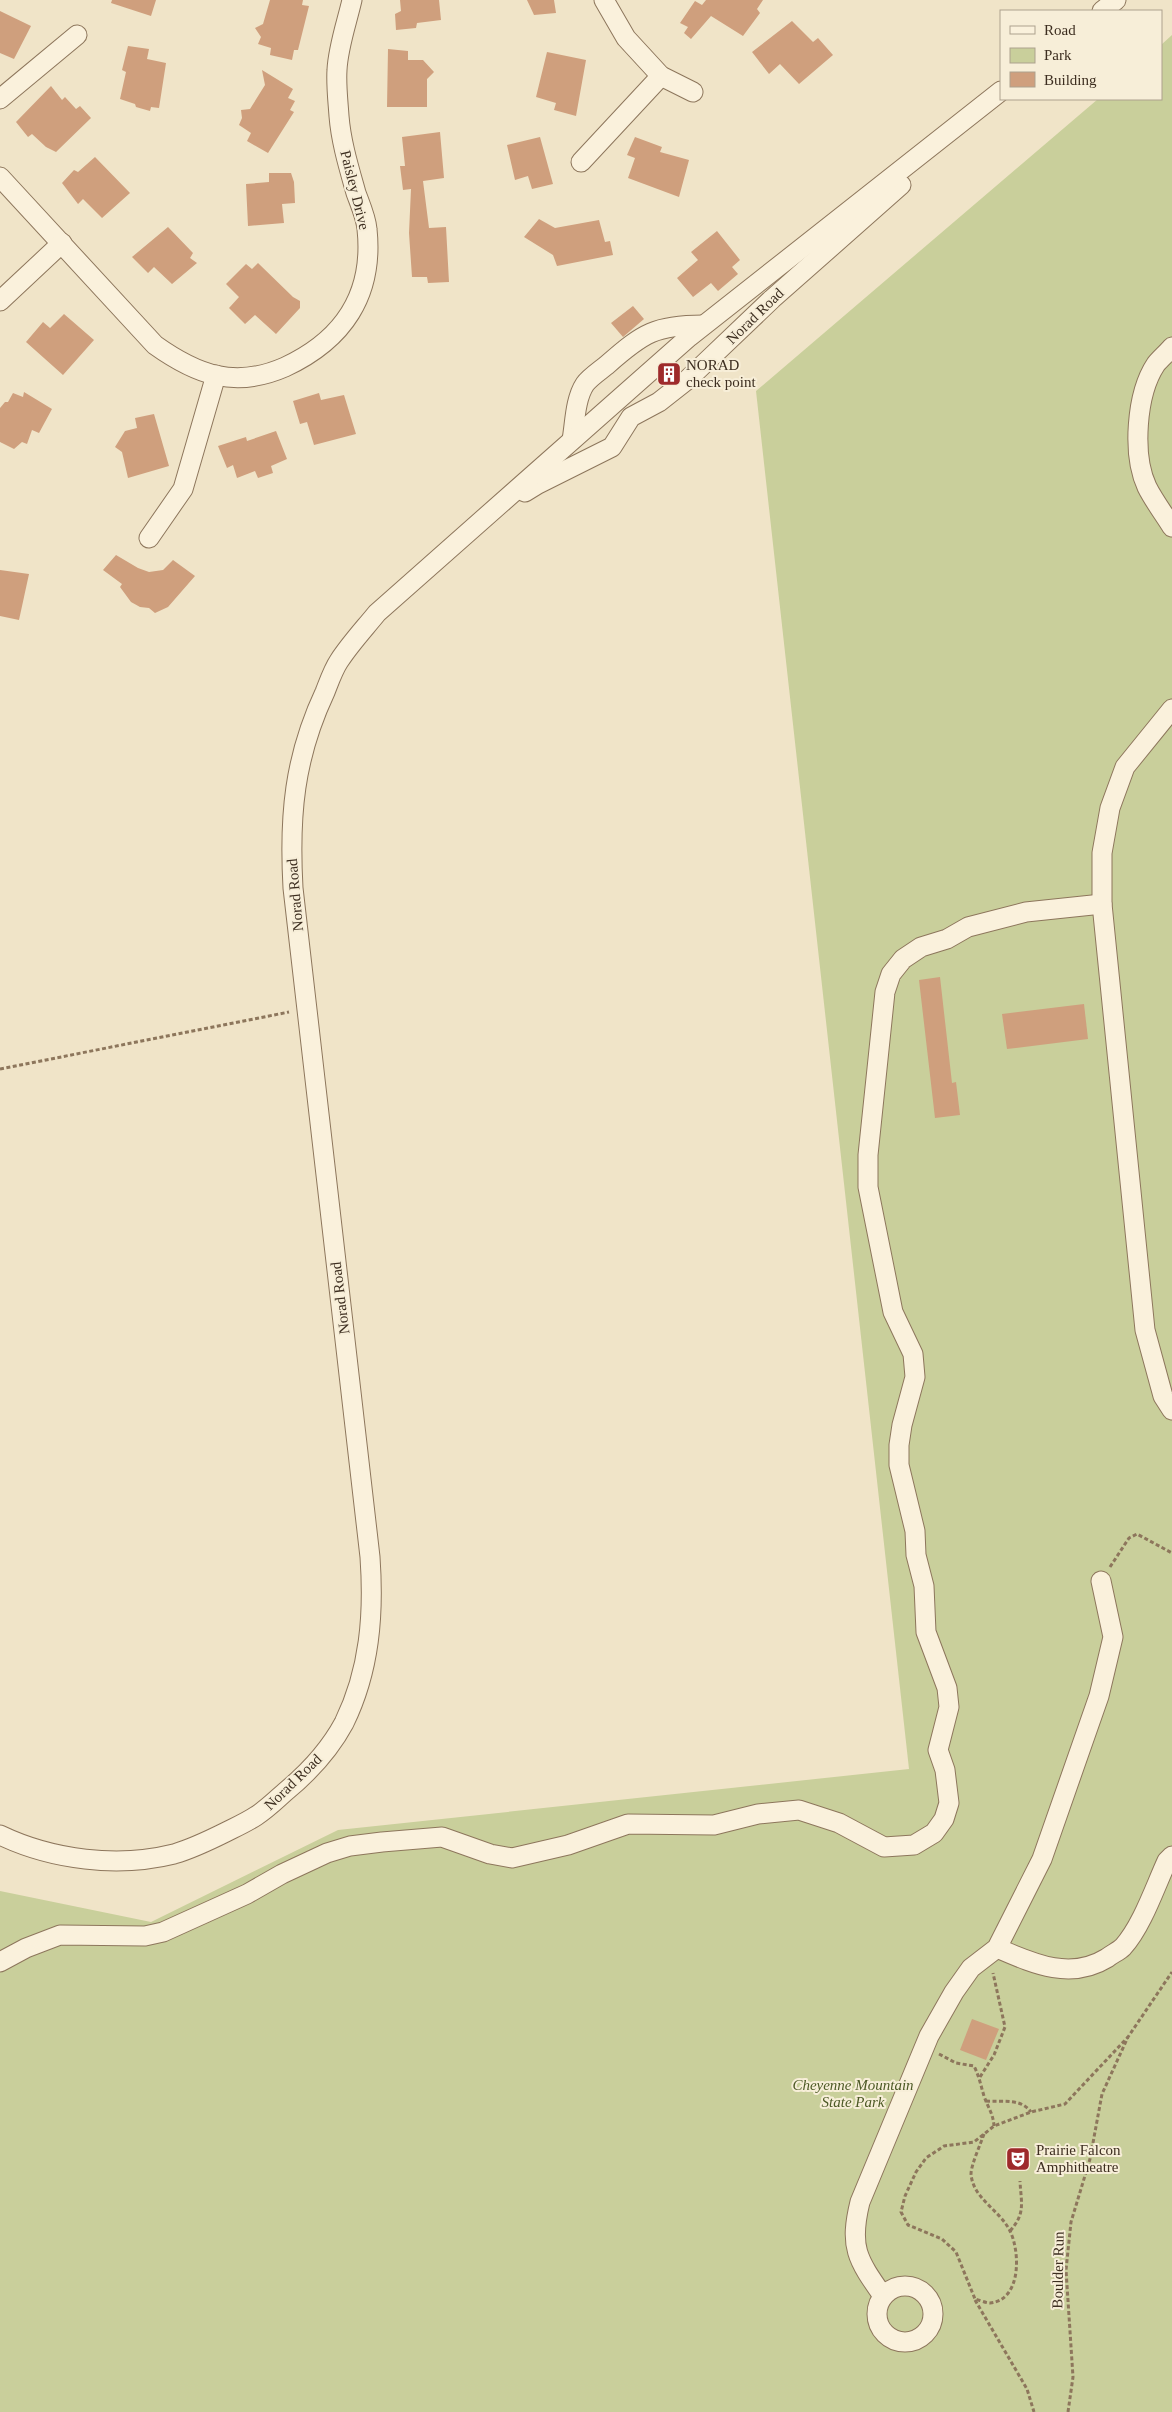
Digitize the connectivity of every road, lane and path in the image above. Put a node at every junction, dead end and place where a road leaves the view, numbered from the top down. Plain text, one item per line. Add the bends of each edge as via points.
1 (352, 0) edge
2 (604, 0) edge
3 (1116, 0) edge
4 (1103, 10) edge
5 (77, 36) dead end
6 (661, 76) junction
7 (693, 92) dead end
8 (1000, 92) edge
9 (0, 99) edge
10 (979, 108) junction
11 (581, 162) dead end
12 (0, 177) edge
13 (62, 243) junction
14 (0, 301) edge
15 (704, 325) junction
16 (1172, 347) edge
17 (216, 375) junction
18 (572, 440) junction
19 (1172, 527) edge
20 (466, 532) junction
21 (149, 538) dead end
22 (1172, 709) edge
23 (1102, 904) junction
24 (307, 1009) junction
25 (0, 1069) edge
26 (1172, 1410) edge
27 (1172, 1553) edge
28 (1101, 1580) joint
29 (0, 1835) edge
30 (1172, 1856) edge
31 (989, 1954) junction
32 (0, 1962) edge
33 (1172, 1972) edge
34 (1128, 2036) junction
35 (925, 2046) junction
36 (980, 2077) junction
37 (986, 2101) junction
38 (1031, 2112) junction
39 (994, 2126) junction
40 (984, 2134) junction
41 (1020, 2181) dead end
42 (1010, 2231) junction
43 (883, 2296) dead end
44 (975, 2299) junction
45 (1034, 2412) edge
46 (1068, 2412) edge

1 - 17 street, Paisley Drive via 337,69 339,117 347,162 367,228 367,269 355,307 335,335 307,357 266,375 225,378
2 - 6 street via 626,38
3 - 4 street
5 - 9 street
6 - 7 street
6 - 11 street
8 - 10 street, Norad Road
10 - 15 street, Norad Road
10 - 20 street, Norad Road via 928,162 779,292 688,380 659,402 631,417 612,446 538,484
12 - 13 street, Paisley Drive
13 - 14 street
13 - 17 street, Paisley Drive via 155,345 182,364
15 - 18 street, Norad Road
15 - 18 street, Norad Road via 676,325 648,332 630,344 585,384
16 - 19 street via 1156,365 1145,392 1137,429 1138,462 1147,487
17 - 21 street via 183,489
18 - 20 street, Norad Road
20 - 24 street, Norad Road via 377,613 338,661 303,747 293,804 291,850
22 - 23 street via 1125,767 1110,808 1102,852
23 - 26 street via 1145,1330 1163,1396
23 - 32 street via 1026,912 968,927 947,939 921,947 903,959 891,974 885,992 868,1155 868,1187 893,1312 914,1354 915,1377 901,1432 899,1466 924,1586 926,1632 947,1688 949,1706 938,1750 949,1803 944,1819 934,1833 914,1844 884,1847 839,1823 800,1810 758,1814 714,1825 628,1824 568,1845 512,1858 442,1837 350,1846 327,1853 163,1932 145,1936 60,1935
24 - 25 path
24 - 29 street, Norad Road via 370,1557 373,1597 362,1675 344,1723 322,1756 256,1817 213,1838 174,1854 126,1860 56,1855 17,1844
27 - 28 path via 1137,1534 1129,1538
28 - 31 street via 1113,1637 1099,1696 1042,1859
30 - 31 street via 1134,1932 1122,1948 1102,1961 1082,1968 1062,1969
31 - 35 street via 971,1968 954,1992
31 - 36 path via 1005,2028
33 - 34 path, Boulder Run
34 - 38 path via 1065,2104
34 - 46 path, Boulder Run via 1102,2094 1090,2159 1070,2222 1066,2270 1073,2377
35 - 36 path via 956,2063 974,2066
35 - 43 street via 860,2202 854,2226 861,2266
36 - 37 path
37 - 38 path via 1017,2102 1026,2105
37 - 39 path
38 - 39 path
39 - 40 path
40 - 42 path via 971,2173 975,2188
40 - 44 path via 974,2142 944,2146 926,2158 916,2172 901,2212 908,2226 942,2239 956,2252
41 - 42 path via 1020,2220
42 - 44 path via 1017,2278 1002,2298 990,2303
44 - 45 path via 1027,2389

